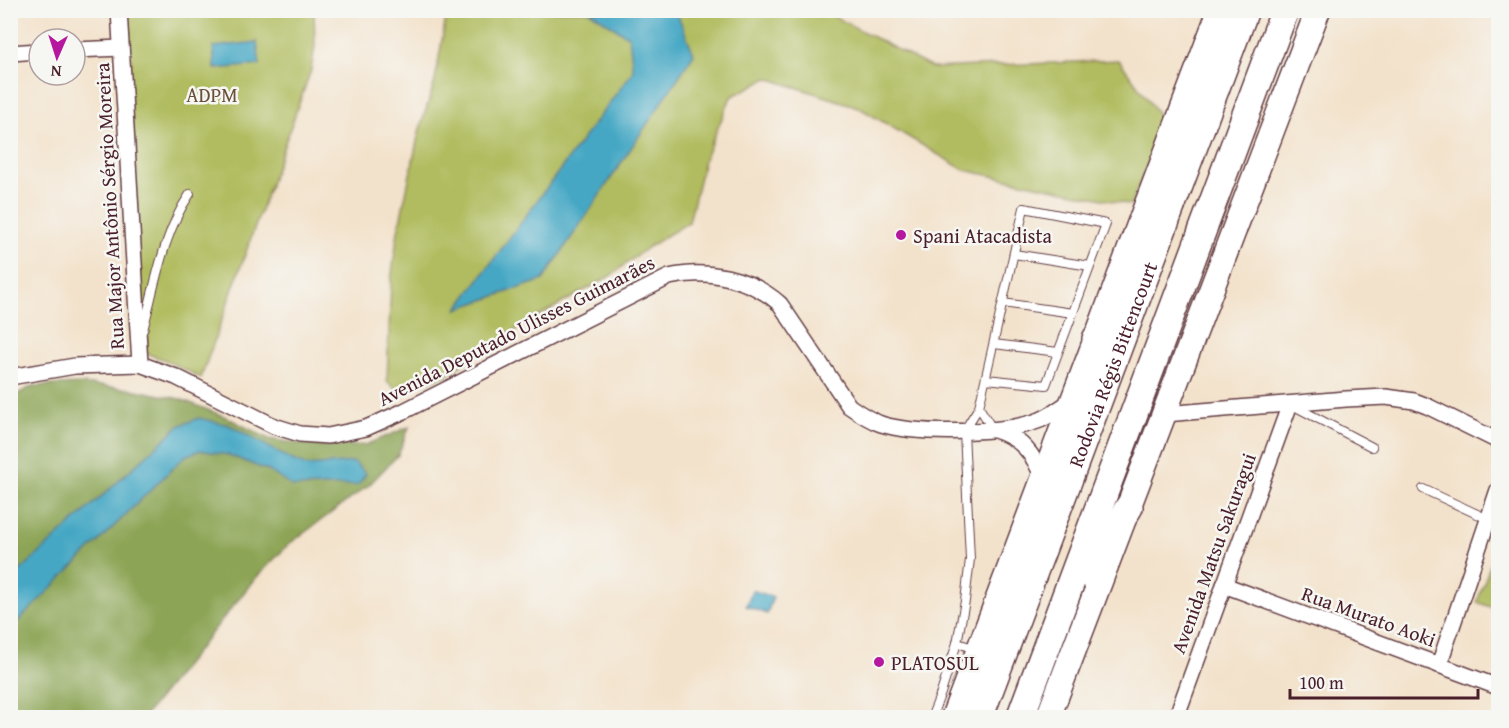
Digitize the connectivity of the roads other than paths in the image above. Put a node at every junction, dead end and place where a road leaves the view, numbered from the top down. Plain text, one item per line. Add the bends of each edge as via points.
1 (119, 10) edge
2 (1220, 10) edge
3 (1245, 10) edge
4 (1285, 10) edge
5 (1318, 10) edge
6 (121, 48) junction
7 (87, 49) edge
8 (27, 52) edge
9 (10, 53) edge
10 (190, 194) dead end
11 (1171, 208) junction
12 (1014, 254) junction
13 (1090, 266) junction
14 (1003, 303) junction
15 (1073, 313) junction
16 (1096, 339) junction
17 (139, 343) junction
18 (993, 344) junction
19 (1058, 352) junction
20 (140, 364) junction
21 (10, 377) edge
22 (986, 379) junction
23 (1074, 399) junction
24 (1290, 404) junction
25 (979, 407) junction
26 (1164, 414) junction
27 (993, 430) junction
28 (964, 431) junction
29 (1498, 441) edge
30 (1372, 447) dead end
31 (1043, 479) junction
32 (1423, 489) dead end
33 (1497, 495) edge
34 (1129, 507) junction
35 (1488, 519) junction
36 (1224, 585) junction
37 (967, 646) junction
38 (1439, 665) junction
39 (1498, 687) edge
40 (1031, 690) junction
41 (963, 713) edge
42 (931, 717) edge
43 (937, 717) edge
44 (1020, 717) edge
45 (1048, 717) edge
46 (1176, 717) edge

1 - 6 street, Rua Major Antônio Sérgio Moreira
2 - 16 main road
3 - 11 highway, Rodovia Régis Bittencourt
4 - 40 highway, Rodovia Régis Bittencourt
5 - 26 main road
6 - 7 street
6 - 17 street, Rua Major Antônio Sérgio Moreira
8 - 9 street
10 - 17 lane via 171,230
11 - 16 highway
11 - 41 highway, Rodovia Régis Bittencourt
12 - 13 lane
12 - 13 lane via 1024,208 1106,224
12 - 14 lane
13 - 15 lane
14 - 15 lane
14 - 18 lane
15 - 19 lane
16 - 23 main road
17 - 20 street, Rua Major Antônio Sérgio Moreira
18 - 19 lane
18 - 22 lane
19 - 22 lane via 1046,385
20 - 21 street, Avenida Deputado Ulisses Guimarães via 75,366
20 - 28 street, Avenida Deputado Ulisses Guimarães via 176,377 274,426 300,434 328,436 366,428 402,412 669,277 700,274 745,282 771,296 849,406 863,416 901,429
22 - 25 lane
23 - 27 street, Avenida Deputado Ulisses Guimarães via 1041,420
23 - 31 main road
24 - 26 street
24 - 29 street via 1386,397 1414,401
24 - 30 lane
24 - 36 street, Avenida Matsu Sakuragui
25 - 27 lane
25 - 28 lane
26 - 34 main road
27 - 28 street, Avenida Deputado Ulisses Guimarães
27 - 31 street, Avenida Deputado Ulisses Guimarães via 1018,440 1037,463
28 - 37 lane via 970,559 965,601
31 - 37 main road
32 - 35 lane
33 - 35 street
34 - 40 highway via 1099,555
34 - 45 main road
35 - 38 street
36 - 38 street, Rua Murato Aoki
36 - 46 street, Avenida Matsu Sakuragui
37 - 41 main road
37 - 42 lane
38 - 39 street, Rua Murato Aoki
40 - 44 highway, Rodovia Régis Bittencourt
41 - 43 main road

